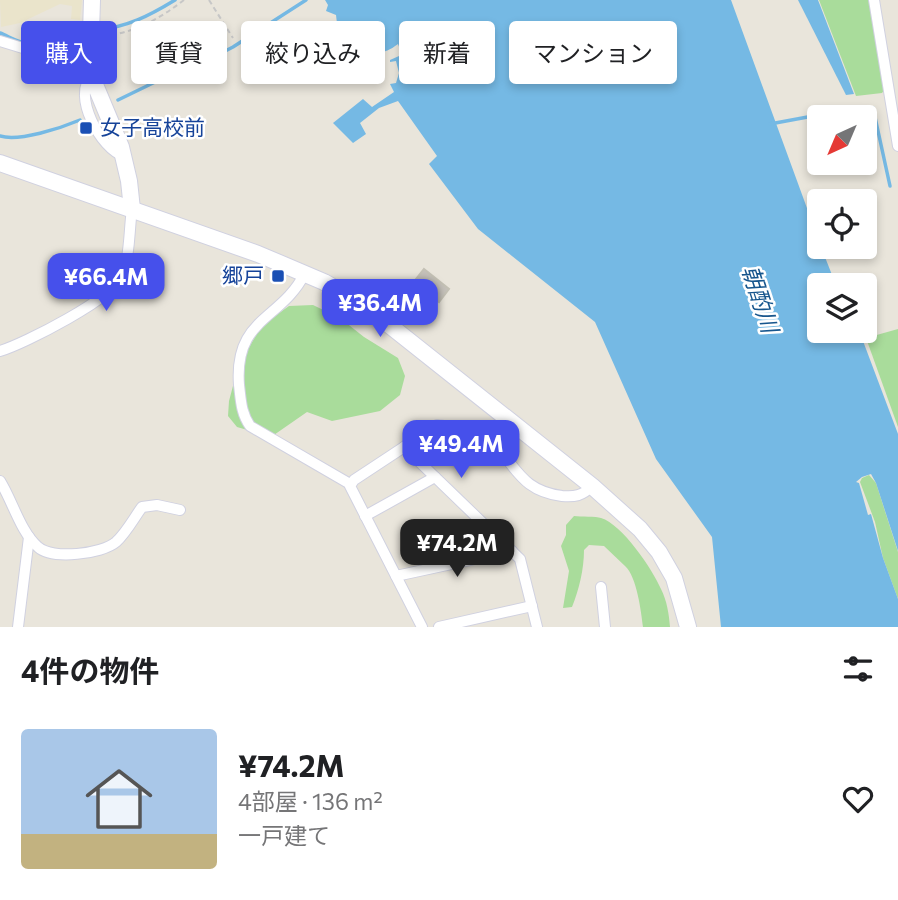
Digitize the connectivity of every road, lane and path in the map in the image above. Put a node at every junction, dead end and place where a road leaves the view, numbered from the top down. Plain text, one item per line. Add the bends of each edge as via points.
1 (92, 0) edge
2 (184, 0) edge
3 (209, 0) edge
4 (874, 0) edge
5 (90, 21) edge
6 (117, 33) edge
7 (233, 38) dead end
8 (0, 41) edge
9 (21, 47) edge
10 (96, 84) edge
11 (898, 146) edge
12 (0, 163) edge
13 (131, 209) junction
14 (305, 273) junction
15 (0, 351) edge
16 (404, 447) junction
17 (435, 477) junction
18 (0, 481) edge
19 (350, 484) junction
20 (592, 486) junction
21 (180, 510) dead end
22 (365, 516) junction
23 (29, 537) junction
24 (512, 551) junction
25 (396, 576) junction
26 (601, 587) dead end
27 (532, 606) junction
28 (18, 627) edge
29 (422, 627) edge
30 (439, 627) edge
31 (537, 627) edge
32 (605, 627) edge
33 (688, 627) edge

1 - 5 main road
2 - 6 path via 150,24
3 - 7 path
4 - 11 street
8 - 9 street
10 - 13 main road via 124,156
12 - 13 main road
13 - 14 main road
13 - 15 street via 123,276 113,289 65,321
14 - 19 street via 296,290 247,335 238,370 242,414 250,426
14 - 20 main road via 381,317
16 - 17 street
16 - 19 street
16 - 20 street via 437,425 471,431 485,437 541,492 574,497
17 - 22 street
17 - 24 street
18 - 23 street
19 - 22 street
20 - 33 main road via 659,551 680,593
21 - 23 street via 142,507 116,542 71,556 39,549
22 - 25 street
23 - 28 street
24 - 25 street
24 - 27 street via 524,569
25 - 29 street
26 - 32 street
27 - 30 street
27 - 31 street

